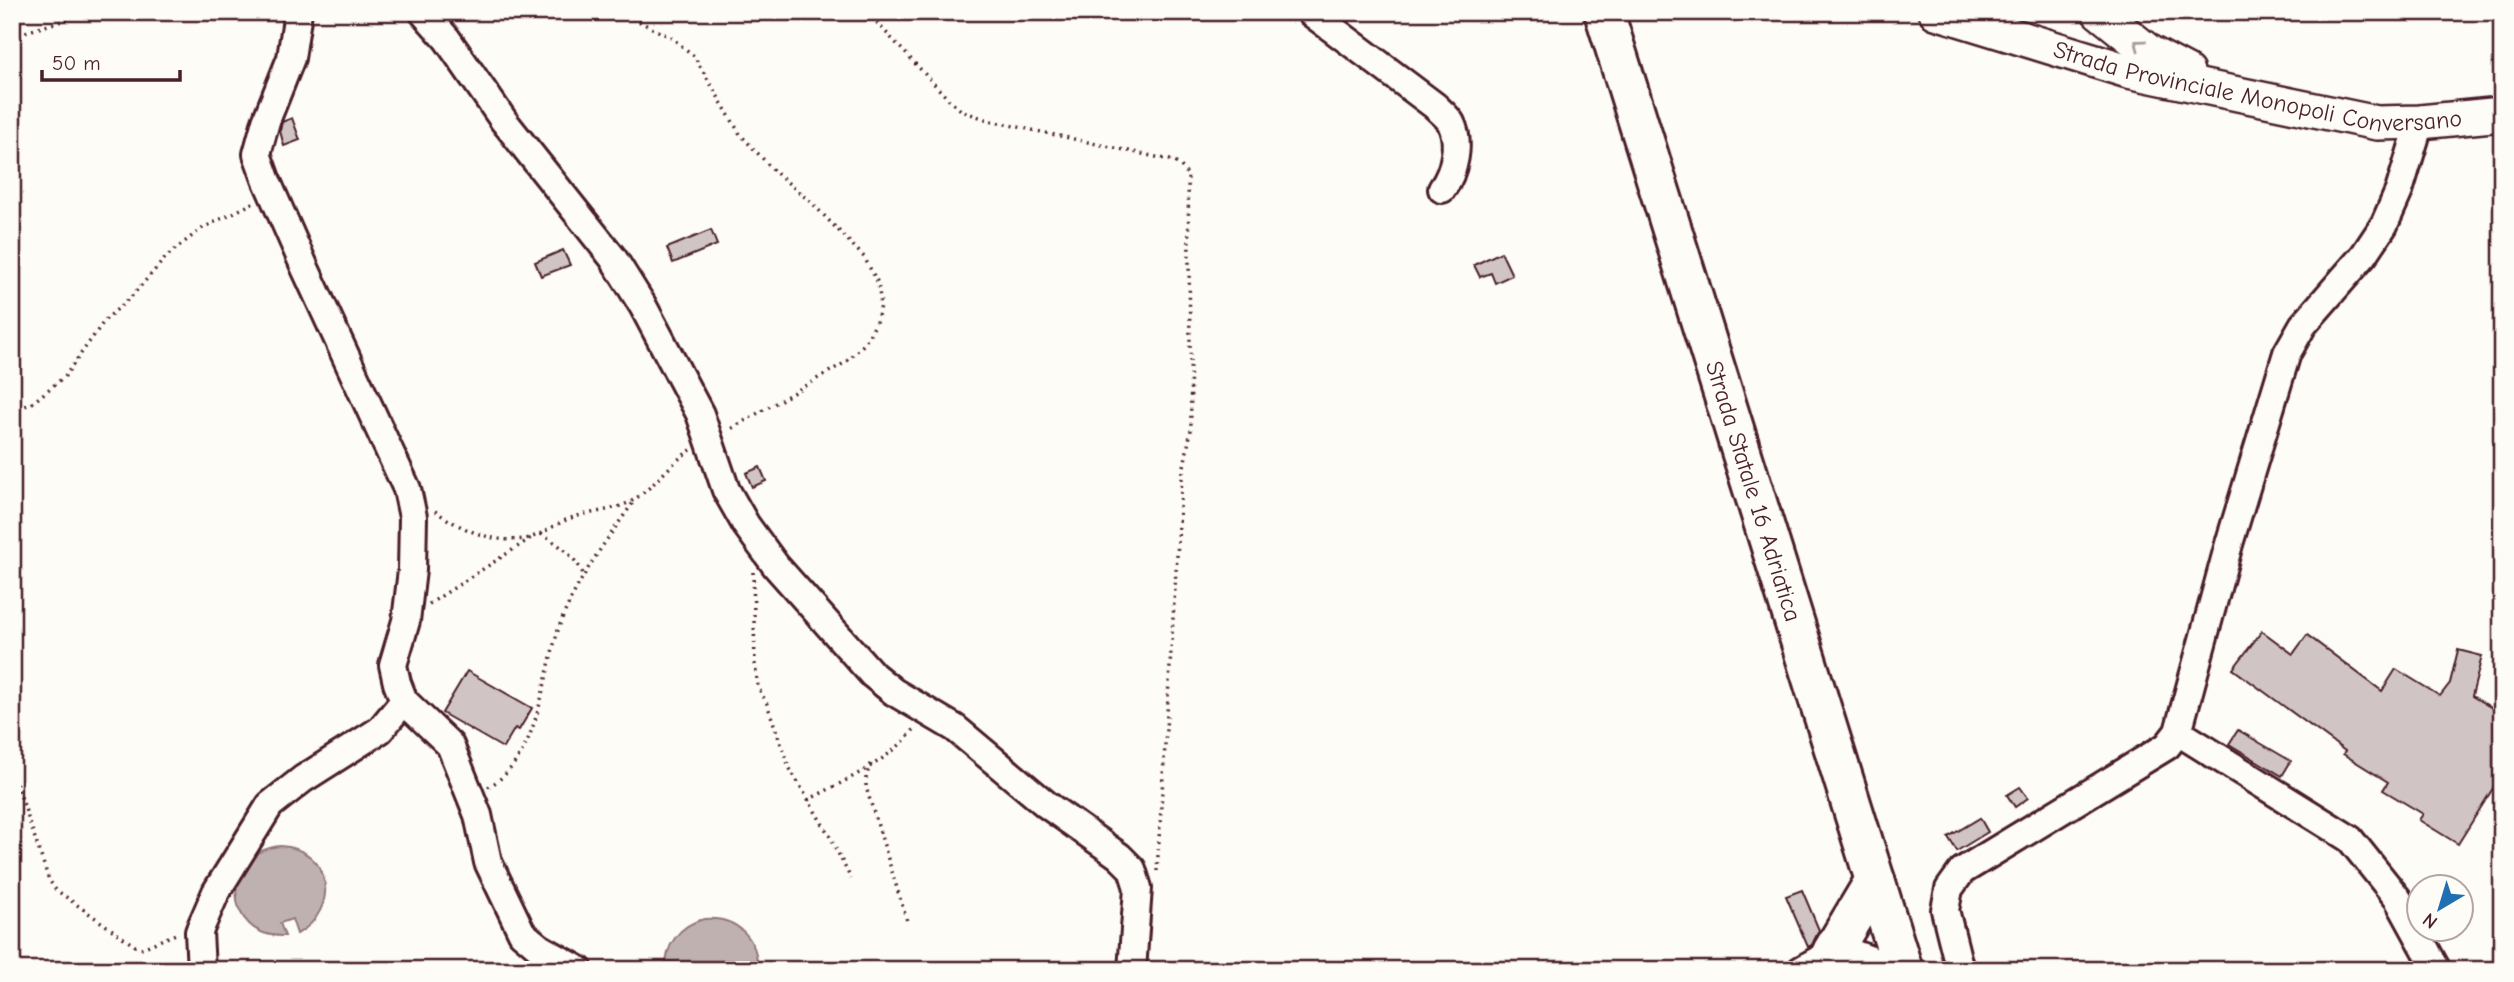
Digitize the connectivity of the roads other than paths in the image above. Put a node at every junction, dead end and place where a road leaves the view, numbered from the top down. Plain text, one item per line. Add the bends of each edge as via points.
1 (298, 12) edge
2 (423, 12) edge
3 (1310, 12) edge
4 (1604, 12) edge
5 (1629, 12) edge
6 (1936, 12) edge
7 (2099, 12) edge
8 (2010, 19) edge
9 (2220, 90) junction
10 (2502, 114) edge
11 (2420, 122) junction
12 (1442, 190) dead end
13 (404, 701) junction
14 (2178, 732) junction
15 (1875, 880) junction
16 (1816, 961) edge
17 (201, 970) edge
18 (579, 970) edge
19 (1132, 970) edge
20 (1881, 970) edge
21 (1903, 970) edge
22 (1927, 970) edge
23 (1960, 970) edge
24 (2437, 970) edge

1 - 13 street via 290,58 257,155 407,489 413,517 412,570 405,625 393,665
2 - 19 street via 613,258 700,414 726,490 776,566 873,675 955,729 1132,869 1138,888
3 - 12 street via 1451,123 1456,148
4 - 15 highway, Strada Statale 16 Adriatica
5 - 22 highway, Strada Statale 16 Adriatica
6 - 8 main road, Strada Provinciale Monopoli Conversano
9 -> 7 main road via 2149,52
8 - 9 main road, Strada Provinciale Monopoli Conversano via 2128,71
9 - 11 main road, Strada Provinciale Monopoli Conversano via 2377,123
10 - 11 main road, Strada Provinciale Monopoli Conversano
11 - 14 street via 2384,225 2303,326 2287,354
13 - 17 street via 380,730 303,779 271,806 216,892 203,922 199,932
13 - 18 street via 450,745 478,815 488,862 522,933
14 - 23 street via 2167,746 1962,871 1949,889 1945,910
14 - 24 street via 2350,839 2398,899
15 - 16 highway
15 - 21 highway, Strada Statale 16 Adriatica
16 - 20 highway

